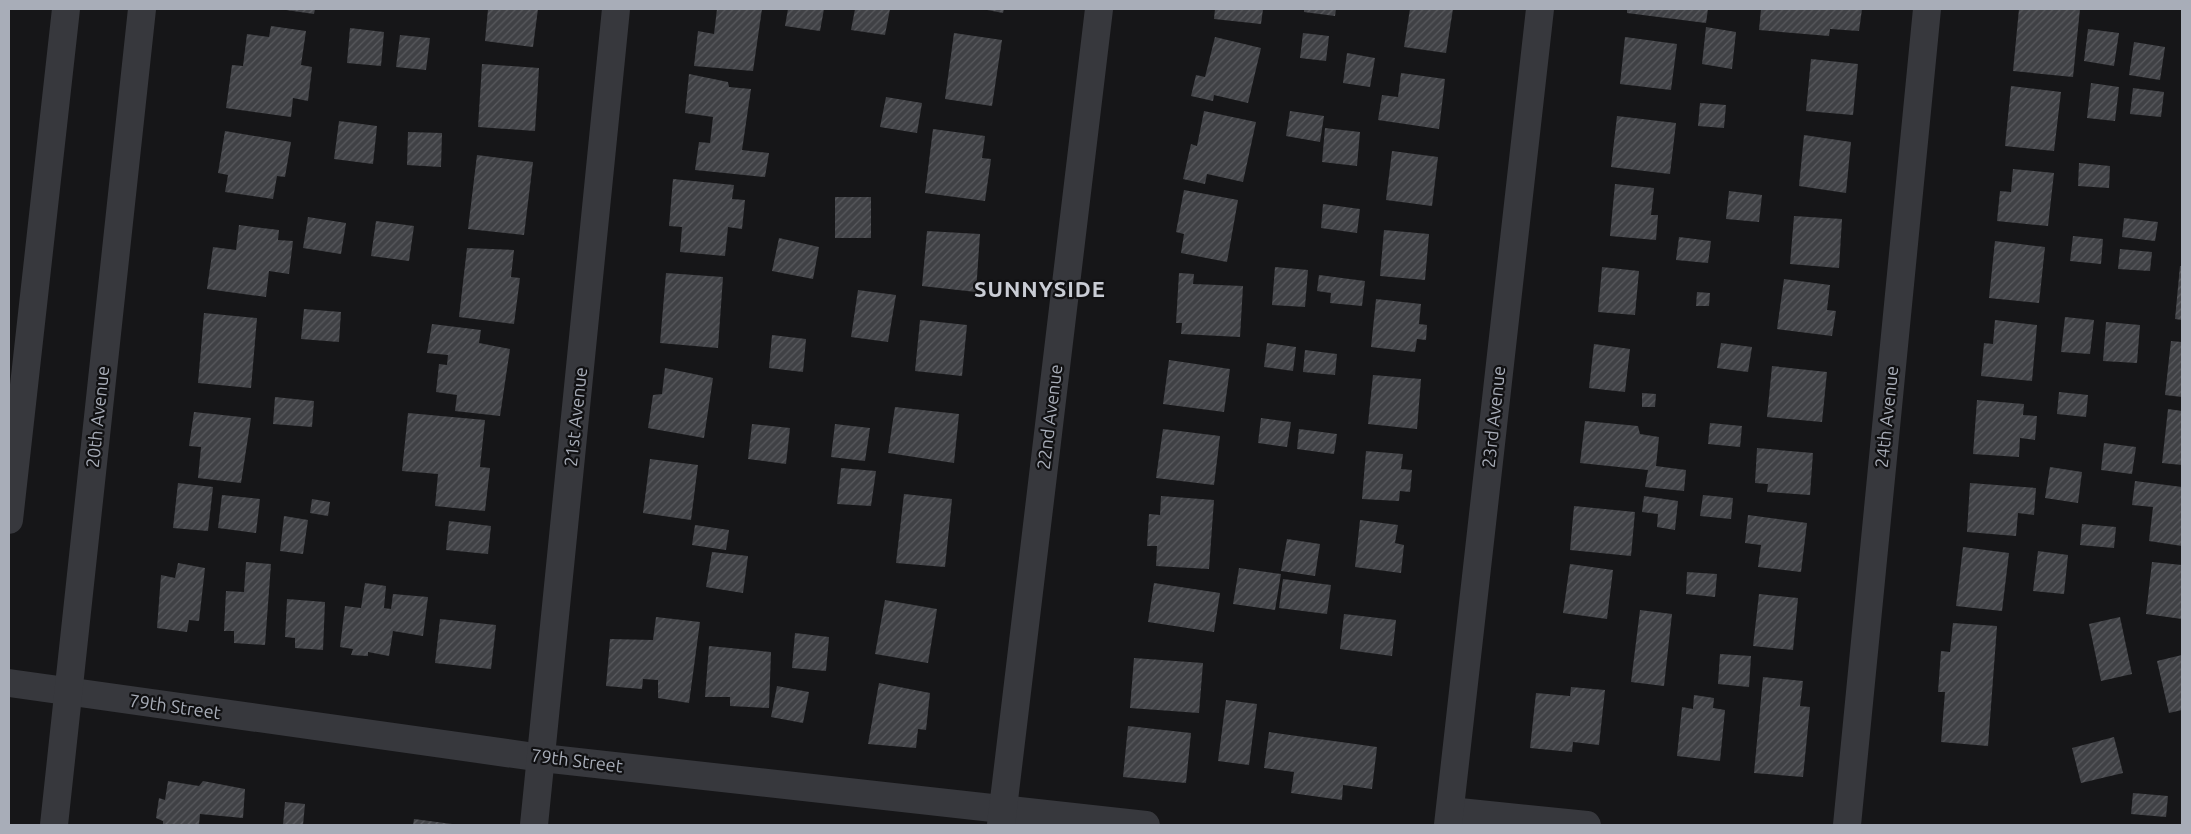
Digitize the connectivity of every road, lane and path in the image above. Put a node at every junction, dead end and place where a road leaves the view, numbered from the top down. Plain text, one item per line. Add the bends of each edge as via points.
1 (66, 9) edge
2 (142, 9) edge
3 (616, 9) edge
4 (1099, 9) edge
5 (1540, 9) edge
6 (1927, 9) edge
7 (9, 520) edge
8 (9, 684) edge
9 (68, 692) junction
10 (542, 758) junction
11 (1002, 817) edge
12 (1449, 818) edge
13 (54, 825) edge
14 (534, 825) edge
15 (1146, 825) edge
16 (1588, 825) edge
17 (1847, 825) edge

1 - 7 street
2 - 9 street, 20th Avenue
3 - 10 street, 21st Avenue
4 - 11 street, 22nd Avenue
5 - 12 street, 23rd Avenue
6 - 17 street, 24th Avenue
8 - 9 street, 79th Street
9 - 10 street, 79th Street
9 - 13 street, 20th Avenue
10 - 11 street, 79th Street
10 - 14 street, 21st Avenue
11 - 15 street, 79th Street
12 - 16 street

